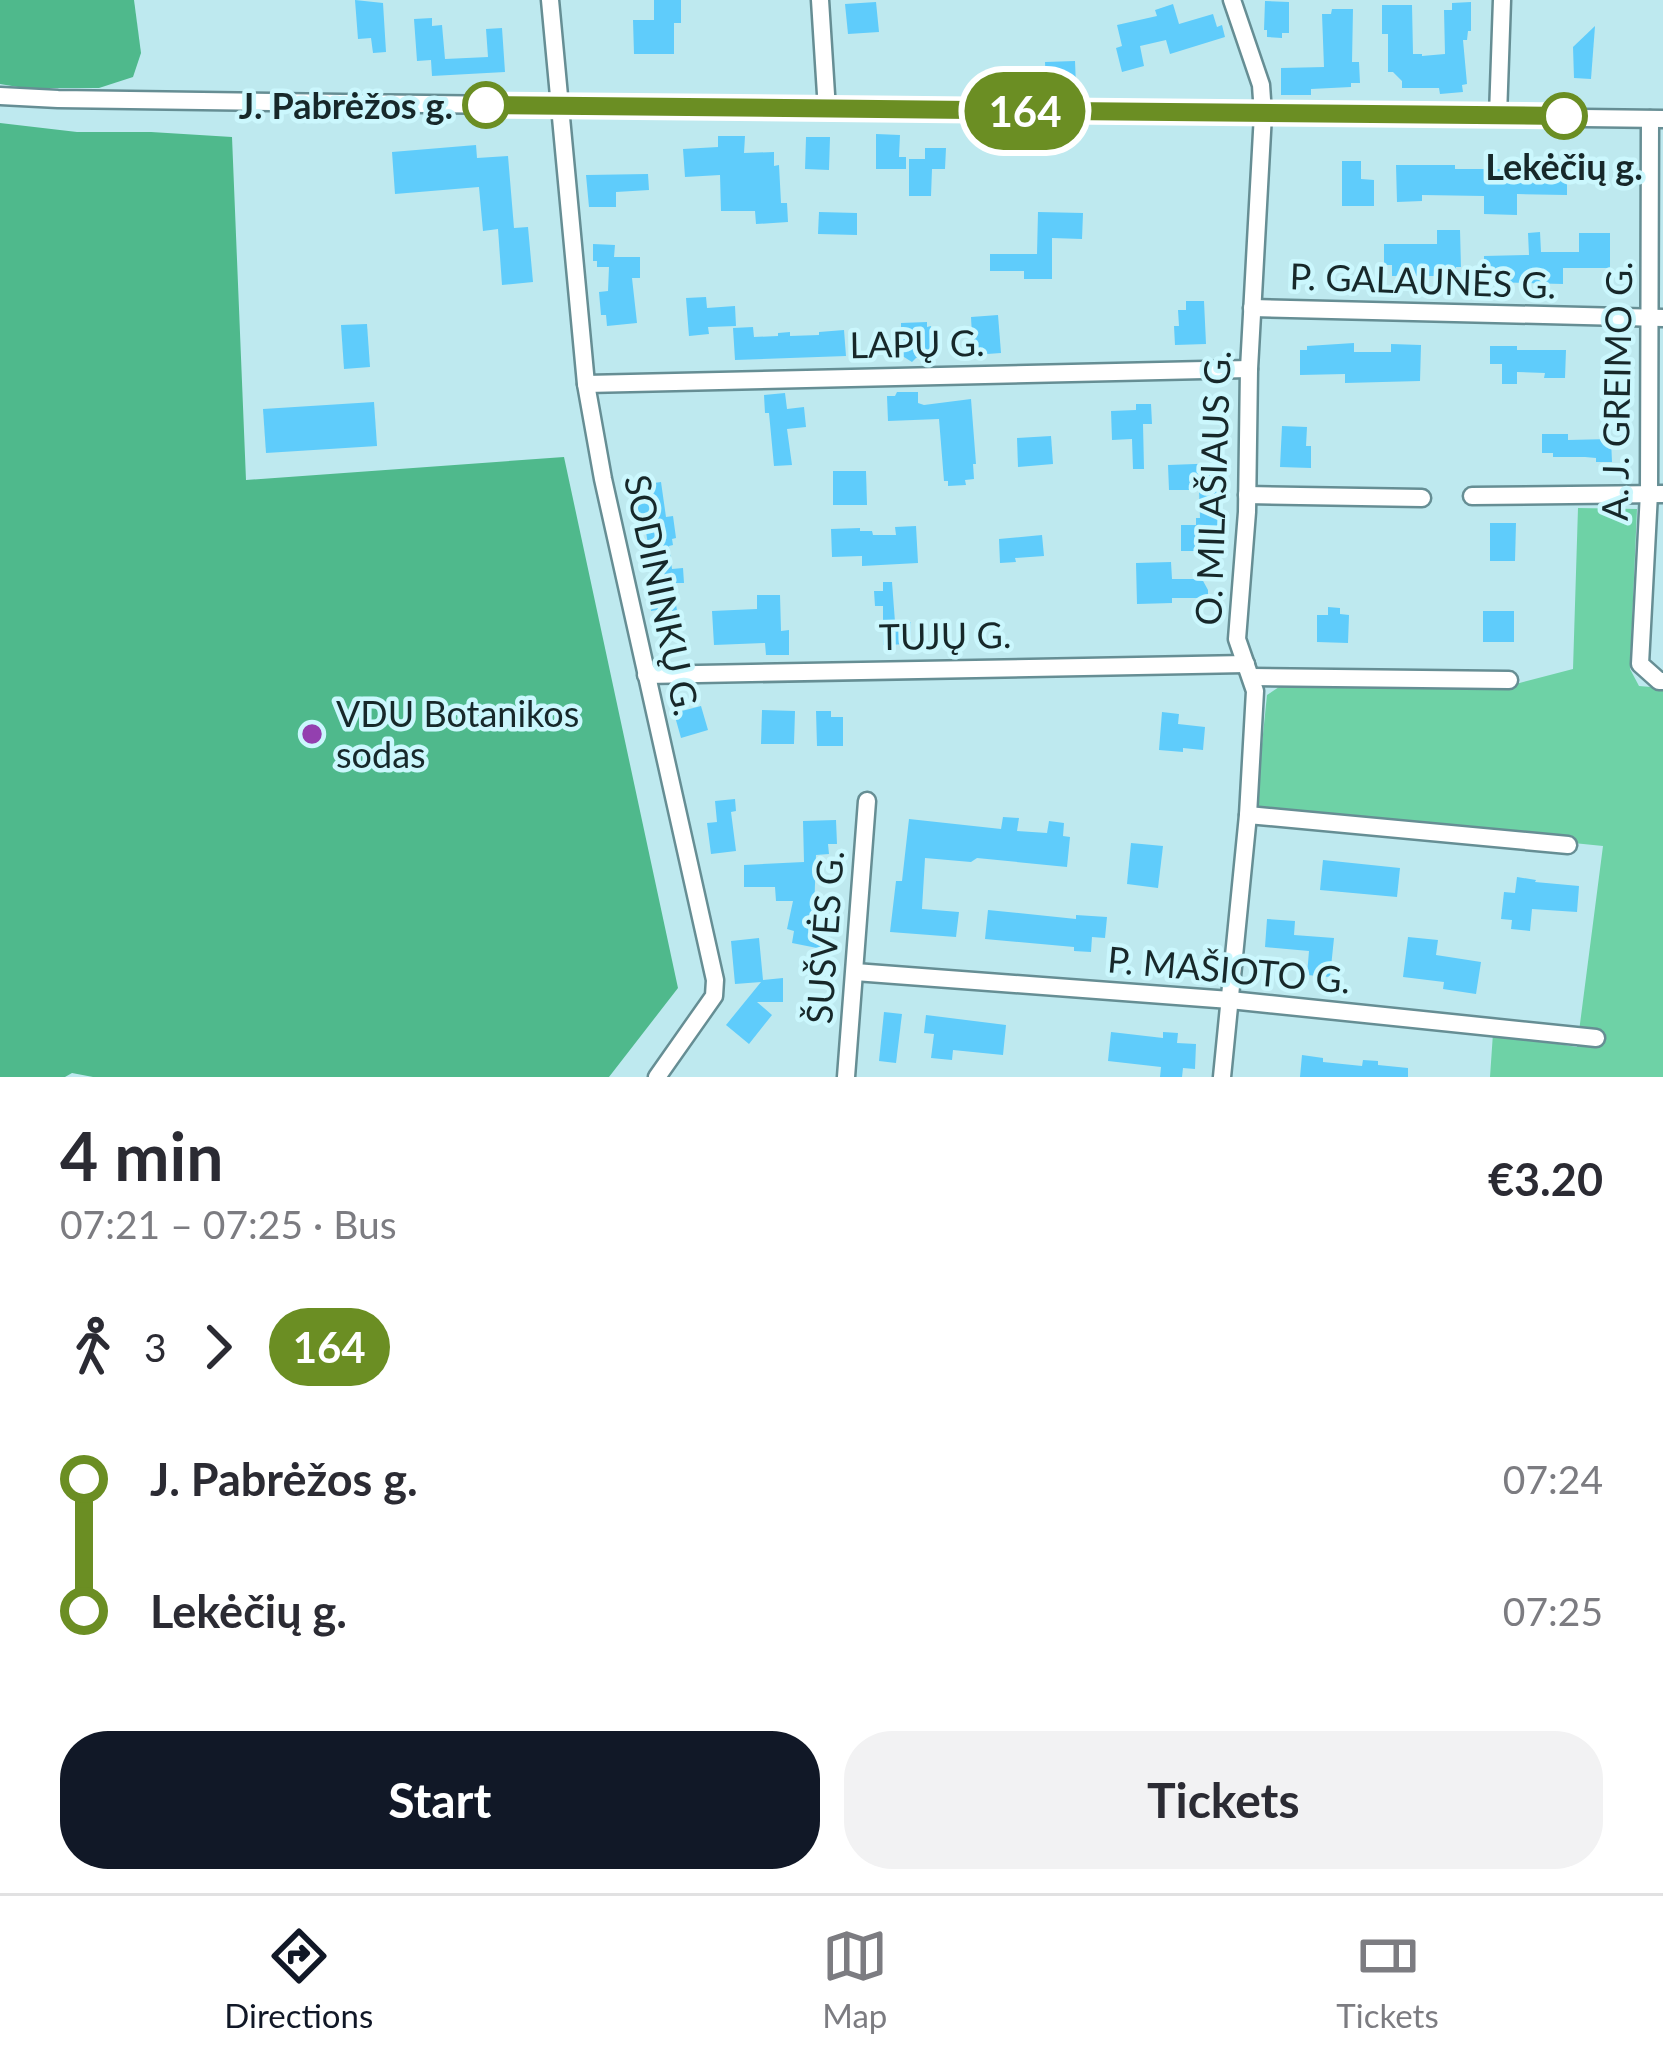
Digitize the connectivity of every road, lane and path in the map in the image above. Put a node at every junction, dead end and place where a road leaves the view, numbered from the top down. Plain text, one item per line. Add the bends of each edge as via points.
1 (550, 0) edge
2 (820, 0) edge
3 (1232, 0) edge
4 (1502, 0) edge
5 (0, 96) edge
6 (558, 106) junction
7 (827, 110) junction
8 (1263, 114) junction
9 (1498, 116) junction
10 (1656, 118) edge
11 (1252, 308) junction
12 (1657, 318) edge
13 (1250, 369) junction
14 (586, 384) junction
15 (1656, 494) edge
16 (1247, 495) junction
17 (1472, 496) dead end
18 (1422, 498) dead end
19 (1249, 670) junction
20 (646, 675) junction
21 (1509, 680) dead end
22 (1663, 681) edge
23 (867, 801) dead end
24 (1248, 815) junction
25 (1568, 845) dead end
26 (855, 972) junction
27 (1230, 1000) junction
28 (1596, 1038) dead end
29 (658, 1077) edge
30 (846, 1077) edge
31 (1222, 1077) edge

1 - 6 street, SODININKŲ G.
2 - 7 street
3 - 8 street, O. MILAŠIAUS G.
4 - 9 street
5 - 6 street
6 - 7 street
6 - 14 street, SODININKŲ G.
7 - 8 street
8 - 9 street
8 - 11 street, O. MILAŠIAUS G.
9 - 10 street
10 - 12 street, A. J. GREIMO G.
11 - 12 street, P. GALAUNĖS G.
11 - 13 street, O. MILAŠIAUS G.
12 - 15 street, A. J. GREIMO G.
13 - 14 street, LAPŲ G.
13 - 16 street, O. MILAŠIAUS G.
14 - 20 street, SODININKŲ G.
15 - 17 street
15 - 22 street, A. J. GREIMO G. via 1640,664
16 - 18 street
16 - 19 street, O. MILAŠIAUS G. via 1238,639
19 - 20 street, TUJŲ G.
19 - 21 street, TUJŲ G.
19 - 24 street, O. MILAŠIAUS G. via 1255,691
20 - 29 street, SODININKŲ G. via 715,980 714,996
23 - 26 street, ŠUŠVĖS G.
24 - 25 street
24 - 27 street, O. MILAŠIAUS G.
26 - 27 street, P. MAŠIOTO G.
26 - 30 street, ŠUŠVĖS G.
27 - 28 street, P. MAŠIOTO G.
27 - 31 street, O. MILAŠIAUS G.

